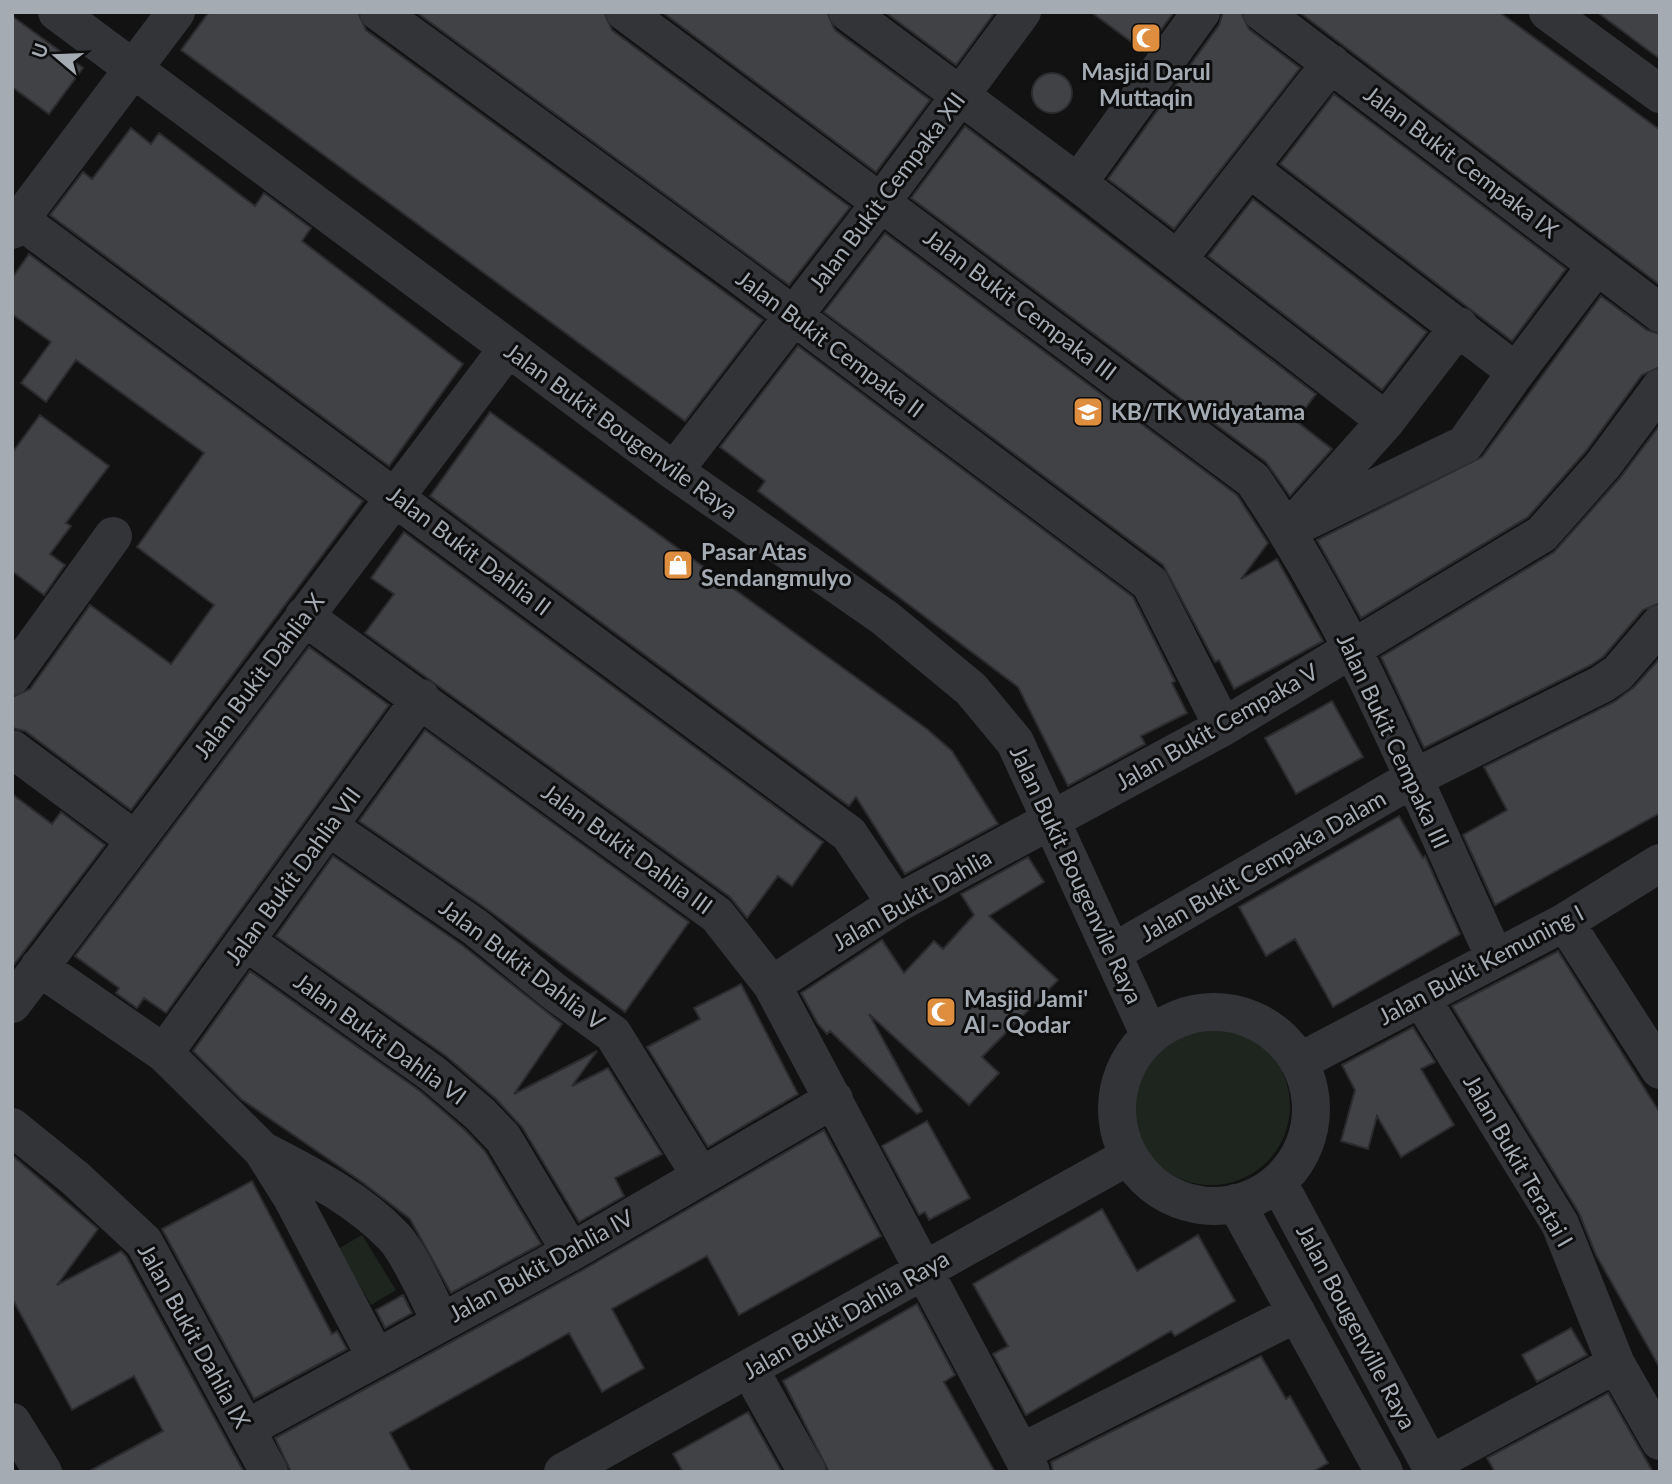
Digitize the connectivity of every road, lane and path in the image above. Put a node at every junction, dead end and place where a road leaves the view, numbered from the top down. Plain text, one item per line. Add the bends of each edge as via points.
1 (57, 12) edge
2 (176, 12) edge
3 (625, 12) edge
4 (1022, 12) edge
5 (1201, 12) edge
6 (1262, 12) edge
7 (1548, 12) edge
8 (383, 13) edge
9 (850, 13) edge
10 (1331, 63) junction
11 (133, 67) junction
12 (961, 94) junction
13 (1660, 94) edge
14 (1249, 168) junction
15 (1078, 183) junction
16 (882, 201) junction
17 (16, 225) edge
18 (1178, 259) junction
19 (1597, 265) junction
20 (1660, 313) edge
21 (793, 316) junction
22 (1459, 326) junction
23 (508, 348) junction
24 (1516, 372) junction
25 (1660, 388) edge
26 (1386, 421) junction
27 (674, 471) junction
28 (397, 497) junction
29 (1288, 530) junction
30 (113, 536) dead end
31 (304, 616) junction
32 (1660, 624) edge
33 (1351, 649) junction
34 (12, 676) edge
35 (421, 698) junction
36 (1223, 727) junction
37 (14, 753) edge
38 (1412, 779) junction
39 (1053, 819) junction
40 (329, 827) junction
41 (135, 840) junction
42 (1660, 863) edge
43 (896, 904) junction
44 (1565, 922) junction
45 (247, 942) junction
46 (1114, 952) junction
47 (1494, 958) junction
48 (39, 967) junction
49 (772, 985) junction
50 (1421, 998) junction
51 (12, 1004) edge
52 (1150, 1036) junction
53 (164, 1052) junction
54 (1299, 1062) junction
55 (1660, 1070) edge
56 (834, 1099) junction
57 (12, 1127) edge
58 (262, 1150) junction
59 (1129, 1156) junction
60 (701, 1175) junction
61 (1278, 1182) junction
62 (1236, 1203) junction
63 (571, 1252) junction
64 (926, 1269) junction
65 (1297, 1313) junction
66 (441, 1322) junction
67 (375, 1356) junction
68 (1616, 1364) junction
69 (750, 1370) junction
70 (12, 1422) edge
71 (246, 1429) junction
72 (1660, 1441) edge
73 (1027, 1462) edge
74 (1432, 1468) edge
75 (43, 1472) edge
76 (269, 1472) edge
77 (563, 1472) edge
78 (807, 1472) edge
79 (1384, 1472) edge

1 - 11 street, Jalan Bukit Bougenvile Raya
2 - 11 street
3 - 16 street, Jalan Bukit Cempaka III
4 - 12 street, Jalan Bukit Cempaka XII
5 - 15 street
6 - 10 street, Jalan Bukit Cempaka IX
7 - 13 street
8 - 21 street, Jalan Bukit Cempaka II
9 - 12 street
10 - 14 street
10 - 19 street, Jalan Bukit Cempaka IX
11 - 17 street
11 - 23 street, Jalan Bukit Bougenvile Raya
12 - 15 street
12 - 16 street, Jalan Bukit Cempaka XII
14 - 18 street
14 - 22 street
15 - 18 street
16 - 21 street, Jalan Bukit Cempaka XII
16 - 29 street, Jalan Bukit Cempaka III via 1253,480
17 - 28 street, Jalan Bukit Dahlia II
18 - 26 street
19 - 20 street, Jalan Bukit Cempaka IX
19 - 24 street
21 - 27 street, Jalan Bukit Cempaka XII
21 - 36 street, Jalan Bukit Cempaka II via 1150,583
22 - 24 street
22 - 26 street
23 - 27 street, Jalan Bukit Bougenvile Raya
23 - 28 street, Jalan Bukit Dahlia X
24 - 29 street via 1465,444
25 - 33 street, Jalan Bukit Cempaka V via 1542,534
26 - 29 street
27 - 39 street, Jalan Bukit Bougenvile Raya via 885,618 971,689 1015,742
28 - 31 street, Jalan Bukit Dahlia X
28 - 43 street, Jalan Bukit Dahlia II via 849,834
29 - 33 street, Jalan Bukit Cempaka III
30 - 34 street
31 - 35 street, Jalan Bukit Dahlia III
31 - 41 street, Jalan Bukit Dahlia X
32 - 38 street, Jalan Bukit Cempaka Dalam via 1618,673 1602,684
33 - 36 street, Jalan Bukit Cempaka V
33 - 38 street, Jalan Bukit Cempaka III
35 - 40 street, Jalan Bukit Dahlia VII
35 - 49 street, Jalan Bukit Dahlia III via 717,915
36 - 39 street, Jalan Bukit Cempaka V
37 - 41 street
38 - 46 street, Jalan Bukit Cempaka Dalam
38 - 47 street, Jalan Bukit Cempaka III
39 - 43 street, Jalan Bukit Dahlia
39 - 46 street, Jalan Bukit Bougenvile Raya
40 - 45 street, Jalan Bukit Dahlia VII
40 - 60 street, Jalan Bukit Dahlia V via 475,927 613,1034
41 - 48 street, Jalan Bukit Dahlia X
42 - 44 street, Jalan Bukit Kemuning I
43 - 49 street, Jalan Bukit Dahlia
44 - 47 street, Jalan Bukit Kemuning I
44 - 55 street
45 - 53 street, Jalan Bukit Dahlia VII
45 - 63 street, Jalan Bukit Dahlia VI via 433,1074 480,1114 503,1138
46 - 52 street, Jalan Bukit Bougenvile Raya
47 - 50 street, Jalan Bukit Kemuning I
48 - 51 street, Jalan Bukit Dahlia X
48 - 53 street
49 - 56 street, Jalan Bukit Dahlia III
50 - 54 street, Jalan Bukit Kemuning I
50 - 68 street, Jalan Bukit Teratai I via 1560,1224
52 - 54 street via 1188,1015 1231,1013 1271,1030
52 - 59 street via 1135,1052 1118,1092 1121,1136
53 - 58 street
54 - 61 street via 1309,1093 1310,1126 1298,1156
56 - 60 street, Jalan Bukit Dahlia IV
56 - 64 street, Jalan Bukit Dahlia III
57 - 71 street, Jalan Bukit Dahlia IX via 144,1242
58 - 66 street via 358,1206 396,1239
58 - 67 street
59 - 62 street via 1149,1181 1176,1199 1197,1205
59 - 64 street, Jalan Bukit Dahlia Raya
60 - 63 street, Jalan Bukit Dahlia IV
61 - 62 street
61 - 74 street, Jalan Bougenville Raya
62 - 65 street, Jalan Bougenville Raya
63 - 66 street, Jalan Bukit Dahlia IV
64 - 69 street, Jalan Bukit Dahlia Raya
64 - 73 street, Jalan Bukit Dahlia III
65 - 73 street
65 - 79 street, Jalan Bougenville Raya
66 - 67 street, Jalan Bukit Dahlia IV
67 - 71 street, Jalan Bukit Dahlia IV
68 - 72 street, Jalan Bukit Teratai I
68 - 74 street
69 - 77 street, Jalan Bukit Dahlia Raya
69 - 78 street
70 - 75 street
71 - 76 street, Jalan Bukit Dahlia IX

